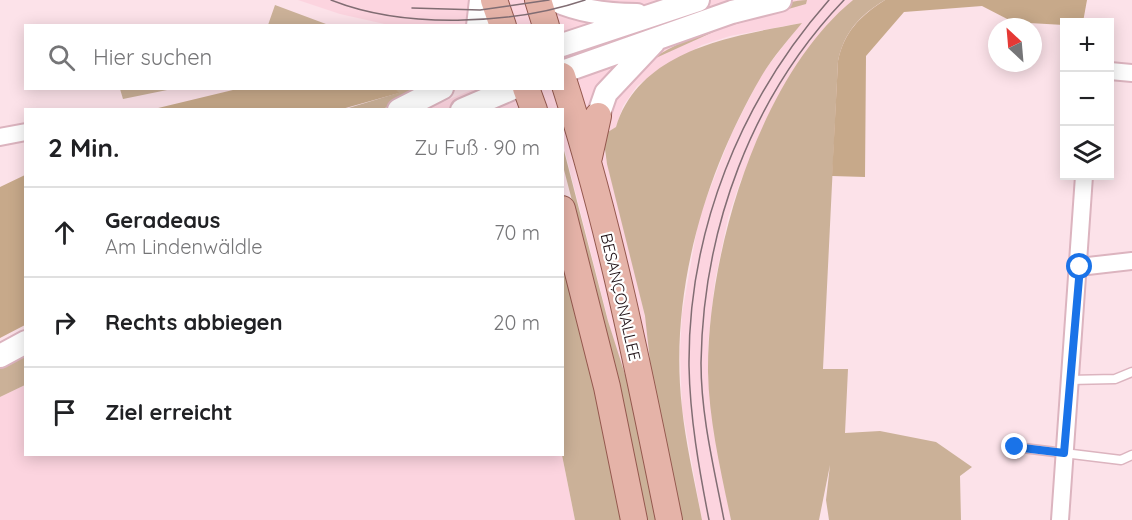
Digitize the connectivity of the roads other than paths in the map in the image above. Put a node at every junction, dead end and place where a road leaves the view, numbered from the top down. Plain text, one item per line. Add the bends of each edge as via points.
1 (481, 0) edge
2 (494, 0) edge
3 (538, 0) edge
4 (555, 0) edge
5 (698, 0) edge
6 (780, 0) edge
7 (650, 15) junction
8 (478, 24) edge
9 (502, 24) edge
10 (545, 24) edge
11 (659, 37) junction
12 (564, 44) edge
13 (1114, 71) edge
14 (564, 73) edge
15 (1132, 73) edge
16 (564, 80) edge
17 (438, 90) edge
18 (508, 90) edge
19 (527, 90) edge
20 (403, 108) edge
21 (467, 108) edge
22 (533, 108) edge
23 (598, 116) joint
24 (24, 132) edge
25 (0, 137) edge
26 (589, 160) junction
27 (1084, 180) edge
28 (564, 217) edge
29 (1132, 261) edge
30 (1080, 267) junction
31 (24, 343) edge
32 (0, 356) edge
33 (1132, 372) edge
34 (1068, 380) junction
35 (1015, 447) dead end
36 (1064, 453) junction
37 (1132, 456) edge
38 (634, 520) edge
39 (669, 520) edge
40 (1060, 520) edge

1 - 8 street
2 - 9 main road
3 - 10 main road
4 - 7 street via 594,12
5 - 7 street
6 - 11 street
7 - 12 street
11 - 14 street
11 - 23 street via 606,93
13 - 15 street
16 - 26 main road, BESANÇONALLEE
17 - 20 street
18 - 21 street
19 - 22 main road
23 - 26 main road
24 - 25 street
26 - 39 main road, BESANÇONALLEE
27 - 30 street
28 - 38 main road, BESANÇONALLEE via 607,387
29 - 30 street
30 - 34 street
31 - 32 street
33 - 34 lane via 1115,379
34 - 36 street
35 - 36 lane
36 - 37 lane via 1121,460
36 - 40 street

